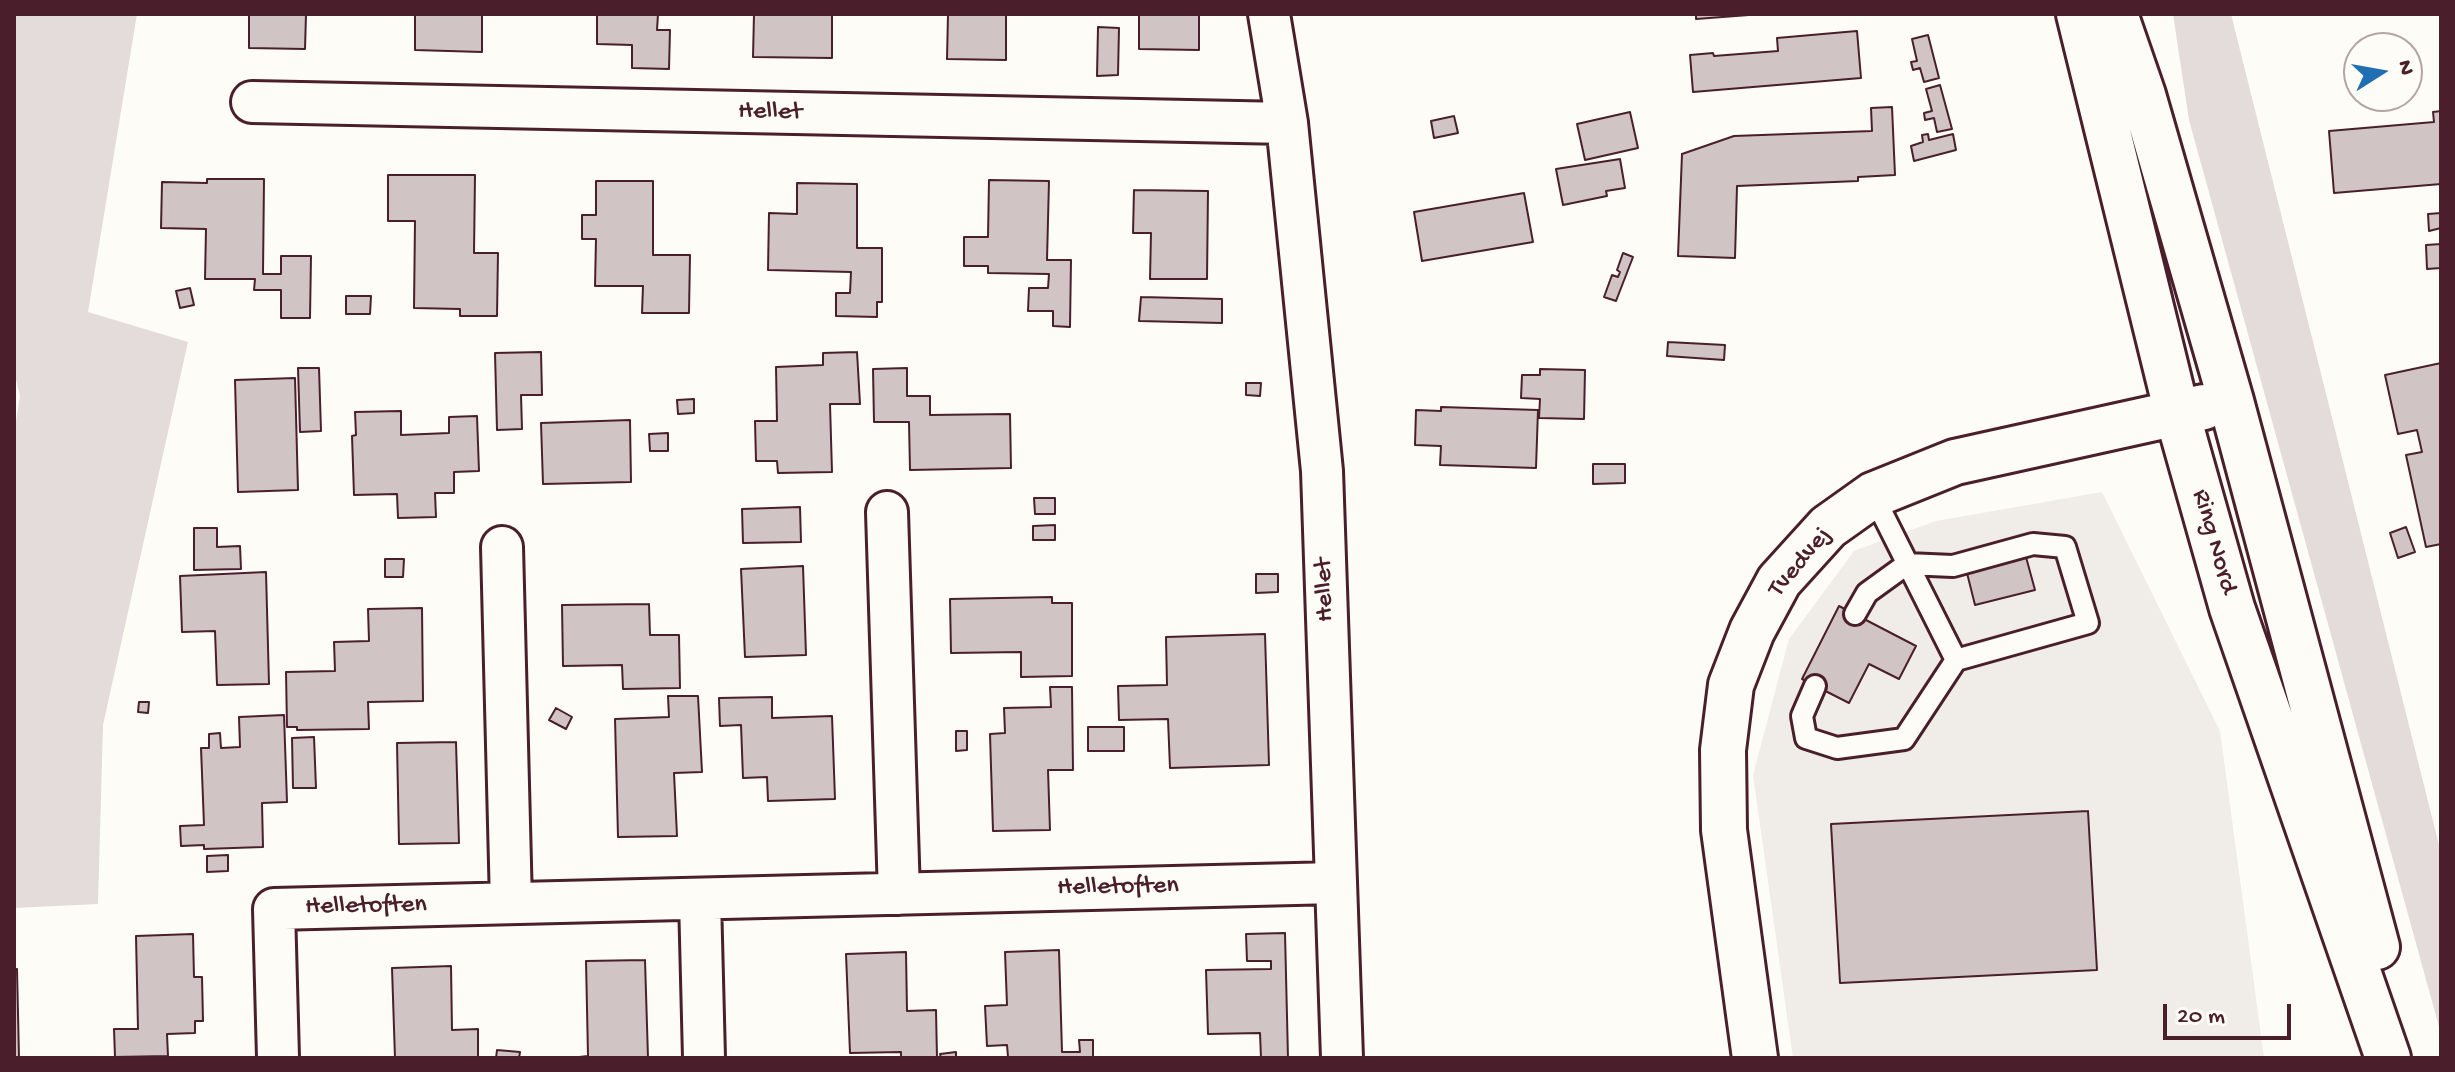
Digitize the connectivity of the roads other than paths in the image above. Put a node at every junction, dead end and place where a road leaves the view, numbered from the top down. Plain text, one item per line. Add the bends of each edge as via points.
1 (1269, 14) edge
2 (2079, 14) edge
3 (2115, 14) edge
4 (252, 102) dead end
5 (1287, 123) junction
6 (2231, 401) junction
7 (2177, 413) junction
8 (1873, 495) junction
9 (887, 512) dead end
10 (502, 547) dead end
11 (1907, 564) junction
12 (1855, 614) dead end
13 (1956, 660) junction
14 (1815, 686) dead end
15 (1336, 883) junction
16 (899, 894) junction
17 (700, 899) junction
18 (511, 903) junction
19 (278, 1058) edge
20 (704, 1058) edge
21 (1342, 1058) edge
22 (1755, 1058) edge
23 (2388, 1058) edge
24 (2407, 1058) edge

1 - 5 street, Hellet
2 - 7 main road, Ring Nord
3 - 6 main road, Ring Nord
4 - 5 street, Hellet
5 - 15 street, Hellet via 1322,471
6 - 7 main road, Tvedvej
6 - 24 main road, Ring Nord
7 - 8 main road, Tvedvej via 1955,462
7 - 23 main road, Ring Nord via 2232,608
8 - 11 lane
8 - 22 main road, Tvedvej via 1828,527 1779,581 1731,685 1723,750 1724,830
9 - 16 street
10 - 18 street
11 - 12 lane via 1867,593
11 - 13 lane
11 - 13 lane via 1953,566 2033,544 2065,547 2088,623
13 - 14 lane via 1904,739 1837,748 1806,738 1802,716
15 - 16 street, Helletoften
15 - 21 street, Hellet
16 - 17 street, Helletoften
17 - 18 street, Helletoften
17 - 20 street
18 - 19 street, Helletoften via 274,909

